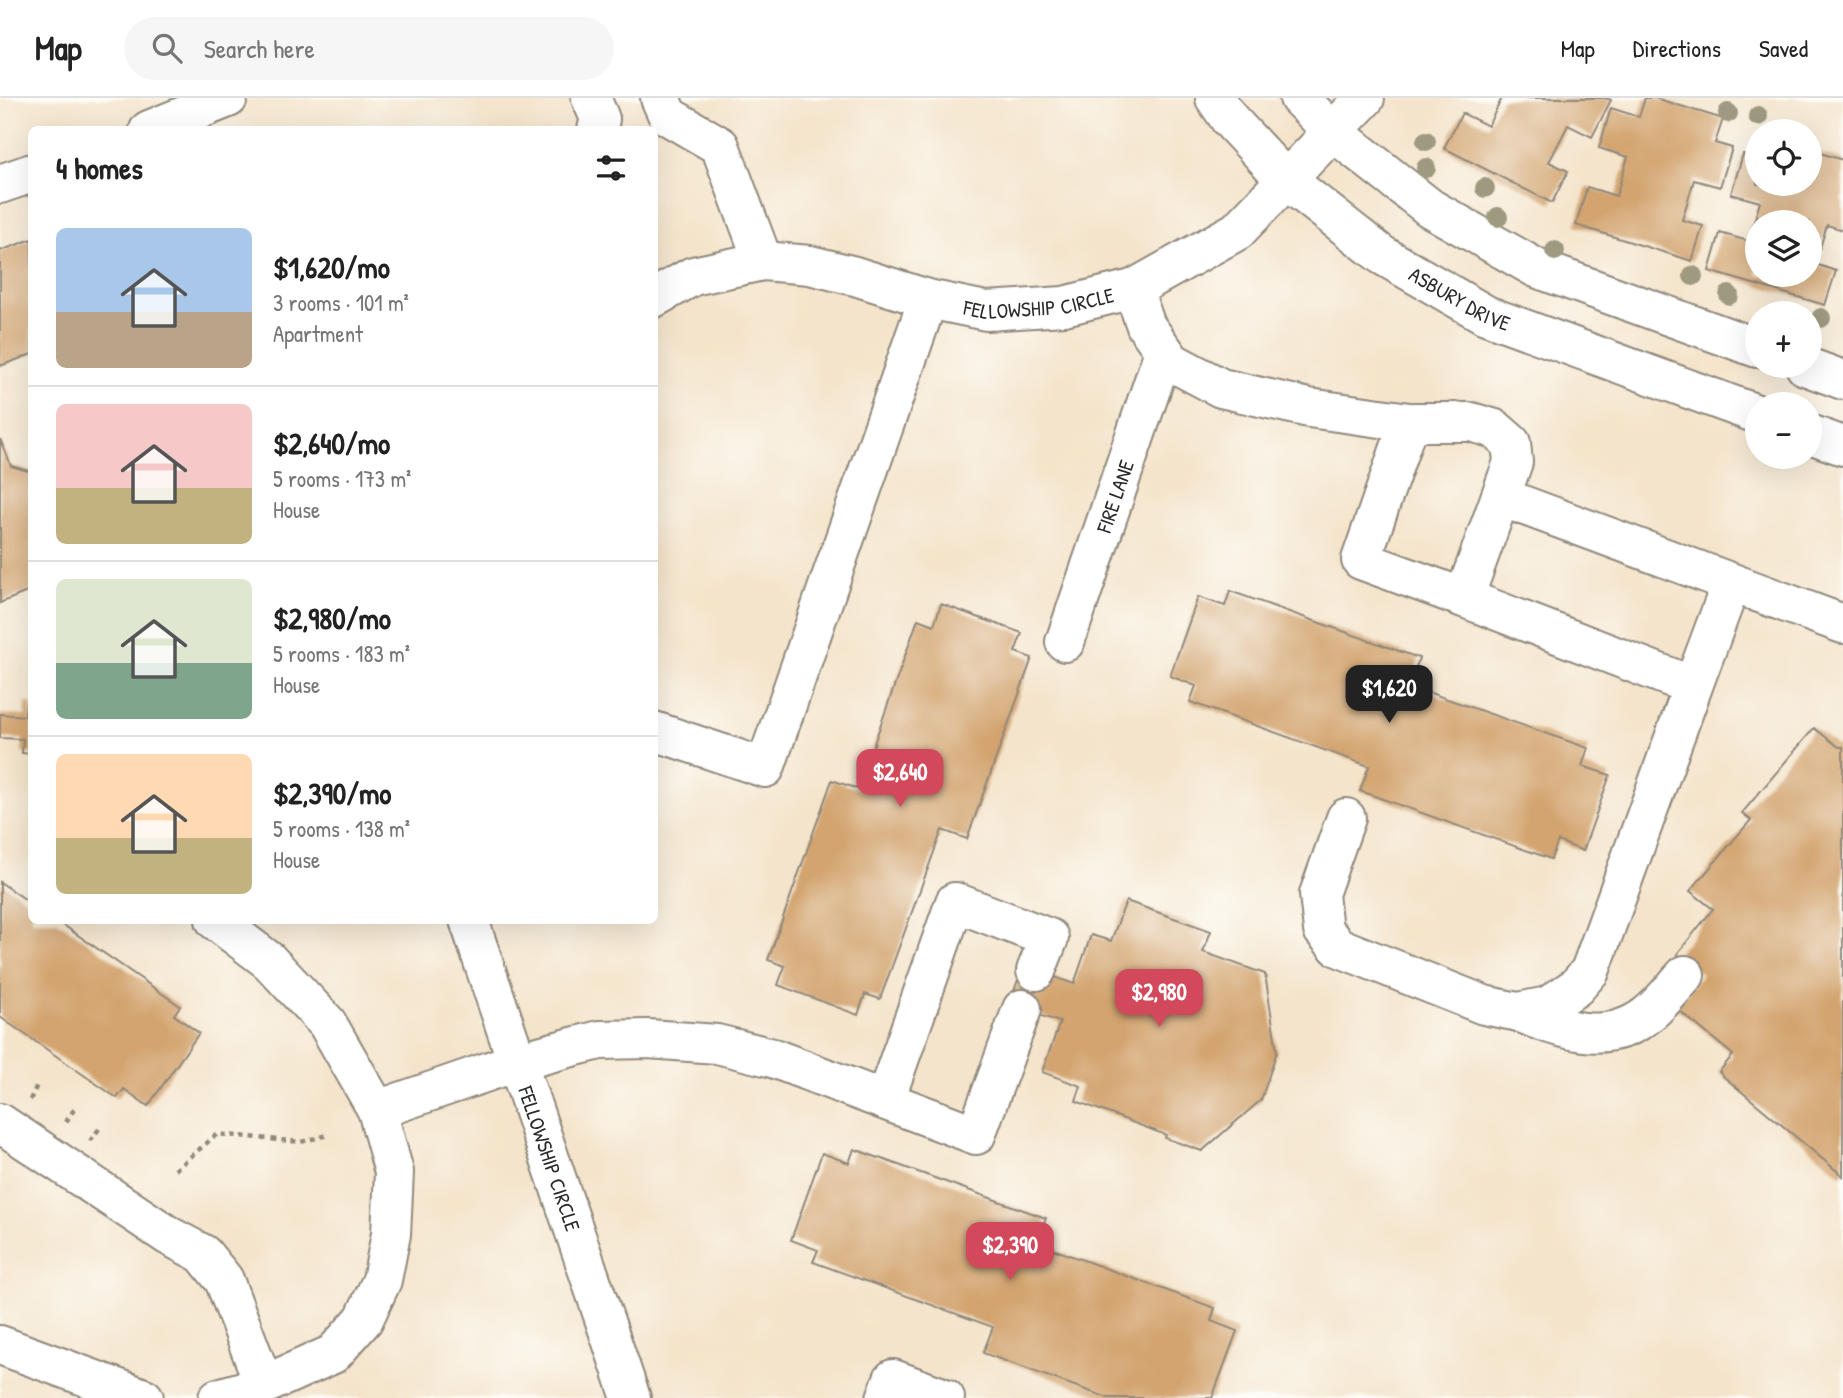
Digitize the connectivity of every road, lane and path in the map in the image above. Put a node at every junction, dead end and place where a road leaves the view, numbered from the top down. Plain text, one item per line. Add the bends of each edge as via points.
1 (228, 98) edge
2 (591, 98) edge
3 (660, 98) edge
4 (1215, 98) edge
5 (1299, 98) edge
6 (1365, 98) edge
7 (159, 126) edge
8 (598, 126) edge
9 (1332, 131) junction
10 (28, 174) edge
11 (1285, 179) junction
12 (0, 184) edge
13 (763, 261) junction
14 (1133, 289) junction
15 (658, 296) edge
16 (928, 299) junction
17 (1745, 344) edge
18 (1164, 351) junction
19 (1822, 372) edge
20 (1843, 380) edge
21 (1745, 410) edge
22 (1409, 422) junction
23 (1822, 438) edge
24 (1843, 446) edge
25 (1501, 496) junction
26 (1731, 584) junction
27 (1464, 598) junction
28 (1843, 624) edge
29 (1065, 642) dead end
30 (1693, 686) junction
31 (658, 732) edge
32 (1346, 818) dead end
33 (220, 924) edge
34 (470, 924) edge
35 (1037, 971) dead end
36 (1685, 975) dead end
37 (1022, 1009) dead end
38 (1518, 1012) junction
39 (516, 1062) junction
40 (885, 1100) junction
41 (377, 1110) junction
42 (0, 1123) edge
43 (328, 1135) dead end
44 (175, 1170) dead end
45 (0, 1345) edge
46 (264, 1385) junction
47 (144, 1398) edge
48 (218, 1398) edge
49 (631, 1398) edge
50 (886, 1398) edge
51 (945, 1398) edge

1 - 7 lane
2 - 8 lane via 600,119
3 - 13 lane via 668,116 720,146
4 - 11 lane, ASBURY DRIVE
5 - 9 lane
6 - 9 lane, FELLOWSHIP CIRCLE
9 - 11 lane, FELLOWSHIP CIRCLE
9 - 17 lane via 1430,208 1536,268
10 - 12 lane
11 - 14 lane, FELLOWSHIP CIRCLE via 1237,232
11 - 21 lane, ASBURY DRIVE via 1382,255 1486,315
13 - 15 lane, FELLOWSHIP CIRCLE via 693,276
13 - 16 lane, FELLOWSHIP CIRCLE via 810,265
14 - 16 lane, FELLOWSHIP CIRCLE via 1064,306 986,312
14 - 18 lane via 1146,326
16 - 31 lane via 765,768
18 - 22 lane via 1172,362 1221,388 1309,408
18 - 29 lane, FIRE LANE
19 - 20 lane
22 - 25 lane via 1471,422 1495,429 1511,443 1513,462
22 - 27 lane via 1361,560
23 - 24 lane
25 - 26 lane
25 - 27 lane
26 - 28 lane
26 - 30 lane
27 - 30 lane
30 - 38 lane via 1590,971 1548,1006
32 - 38 lane via 1319,894 1323,930 1338,947 1484,1004
33 - 41 lane via 269,961 327,1023
34 - 39 lane, FELLOWSHIP CIRCLE
35 - 40 lane via 1049,938 955,902
36 - 38 lane via 1646,1015 1611,1033 1560,1029
37 - 40 lane via 976,1135
39 - 40 lane via 600,1040 717,1044 773,1058
39 - 41 lane
39 - 49 lane, FELLOWSHIP CIRCLE
41 - 46 lane via 394,1172 391,1234 382,1280 364,1319 333,1354
42 - 46 lane via 169,1236 204,1254 224,1280
43 - 44 path via 301,1142 216,1134
45 - 47 lane
46 - 48 lane
50 - 51 lane via 893,1380

